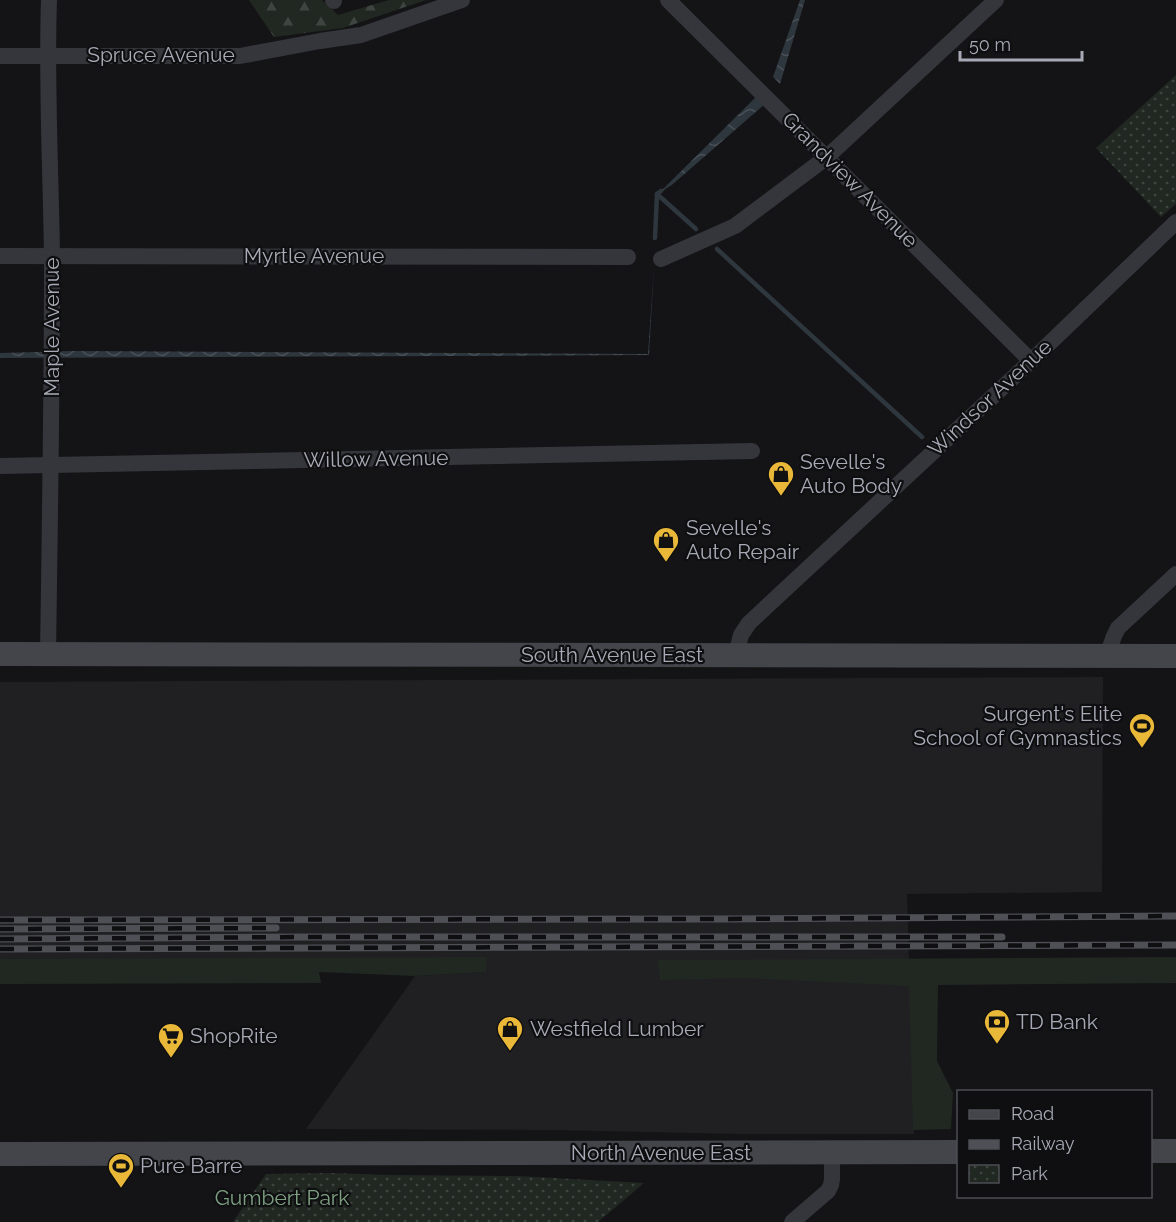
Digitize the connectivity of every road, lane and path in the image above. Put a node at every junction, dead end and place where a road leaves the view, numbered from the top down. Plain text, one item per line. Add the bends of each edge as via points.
1 (49, 0) edge
2 (462, 0) edge
3 (668, 0) edge
4 (996, 0) edge
5 (47, 55) junction
6 (0, 56) edge
7 (826, 157) junction
8 (1176, 222) edge
9 (0, 256) edge
10 (52, 256) junction
11 (628, 257) dead end
12 (661, 259) dead end
13 (1031, 361) junction
14 (752, 451) dead end
15 (0, 466) edge
16 (51, 466) junction
17 (1176, 574) edge
18 (0, 654) edge
19 (48, 654) junction
20 (736, 655) junction
21 (1107, 656) junction
22 (1176, 656) edge
23 (1152, 1151) edge
24 (1176, 1151) edge
25 (832, 1152) junction
26 (957, 1152) edge
27 (0, 1154) edge
28 (792, 1222) edge

1 - 5 street, Maple Avenue
2 - 5 street, Spruce Avenue via 362,35 240,56
3 - 7 street, Grandview Avenue
4 - 7 street
5 - 6 street, Spruce Avenue
5 - 10 street, Maple Avenue
7 - 12 street via 735,226
7 - 13 street, Grandview Avenue
8 - 13 street, Windsor Avenue
9 - 10 street, Myrtle Avenue
10 - 11 street, Myrtle Avenue
10 - 16 street, Maple Avenue
13 - 20 street, Windsor Avenue via 749,623
14 - 16 street, Willow Avenue
15 - 16 street, Willow Avenue
16 - 19 street, Maple Avenue
17 - 21 street via 1118,628
18 - 19 main road, South Avenue East
19 - 20 main road, South Avenue East
20 - 21 main road, South Avenue East
21 - 22 main road, South Avenue East
23 - 24 main road
25 - 26 main road, North Avenue East
25 - 27 main road, North Avenue East
25 - 28 street via 828,1191

